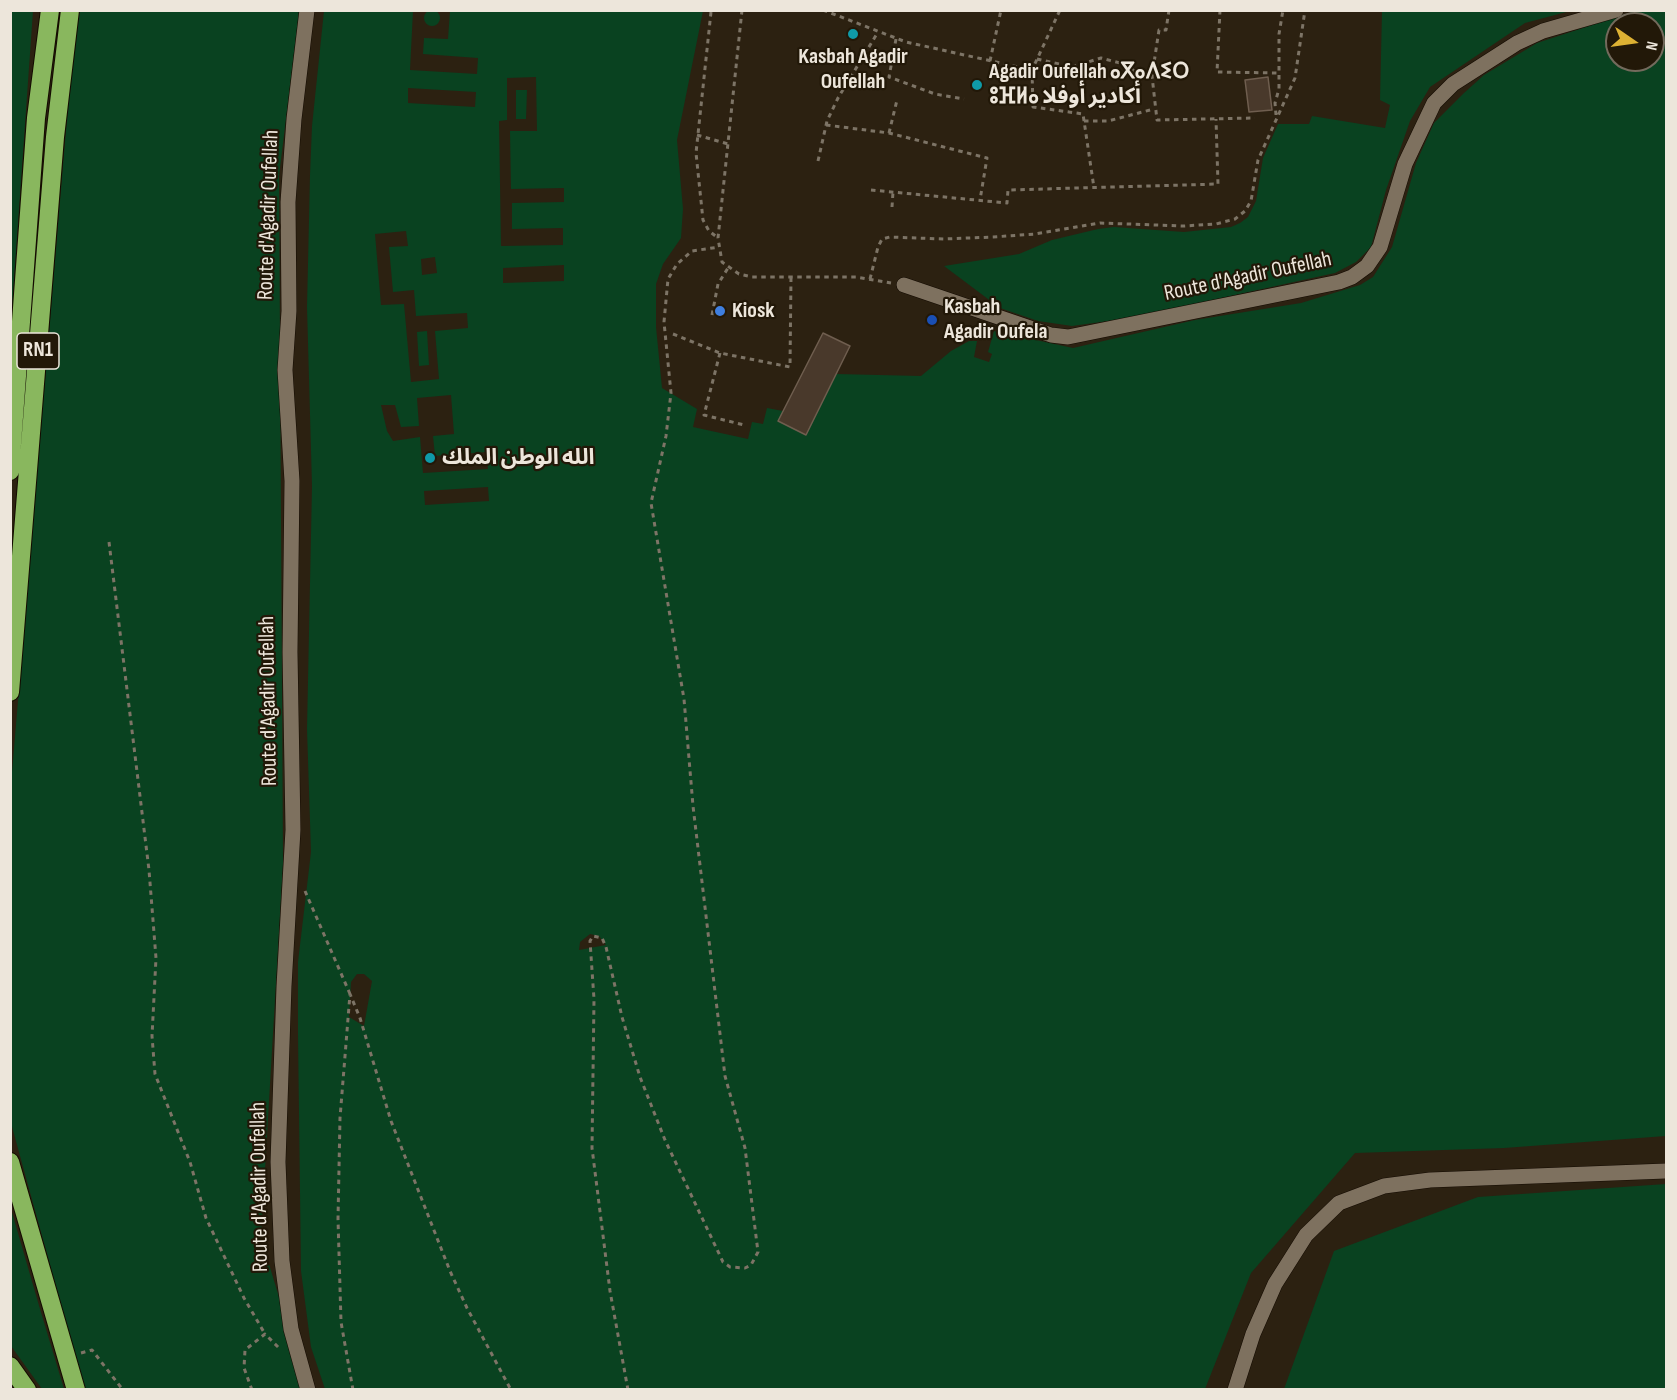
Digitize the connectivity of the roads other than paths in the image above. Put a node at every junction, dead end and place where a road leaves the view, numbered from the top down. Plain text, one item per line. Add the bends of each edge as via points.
1 (50, 10) edge
2 (70, 10) edge
3 (307, 10) edge
4 (1616, 10) edge
5 (904, 285) road end
6 (10, 471) edge
7 (10, 692) edge
8 (10, 1162) edge
9 (1666, 1171) edge
10 (10, 1366) edge
11 (27, 1389) edge
12 (76, 1389) edge
13 (308, 1389) edge
14 (1235, 1389) edge

1 - 6 highway, RN1 via 35,130
2 - 7 highway, RN1 via 54,148
3 - 13 street, Route d'Agadir Oufellah via 289,179 286,359 292,481 293,867 278,1162 282,1261 291,1329
4 - 5 street, Route d'Agadir Oufellah via 1543,31 1517,43 1453,84 1434,103 1405,164 1380,247 1352,277 1068,337 1051,335
8 - 12 highway
9 - 14 street via 1430,1180 1384,1186 1339,1203 1306,1235 1275,1284
10 - 11 highway

